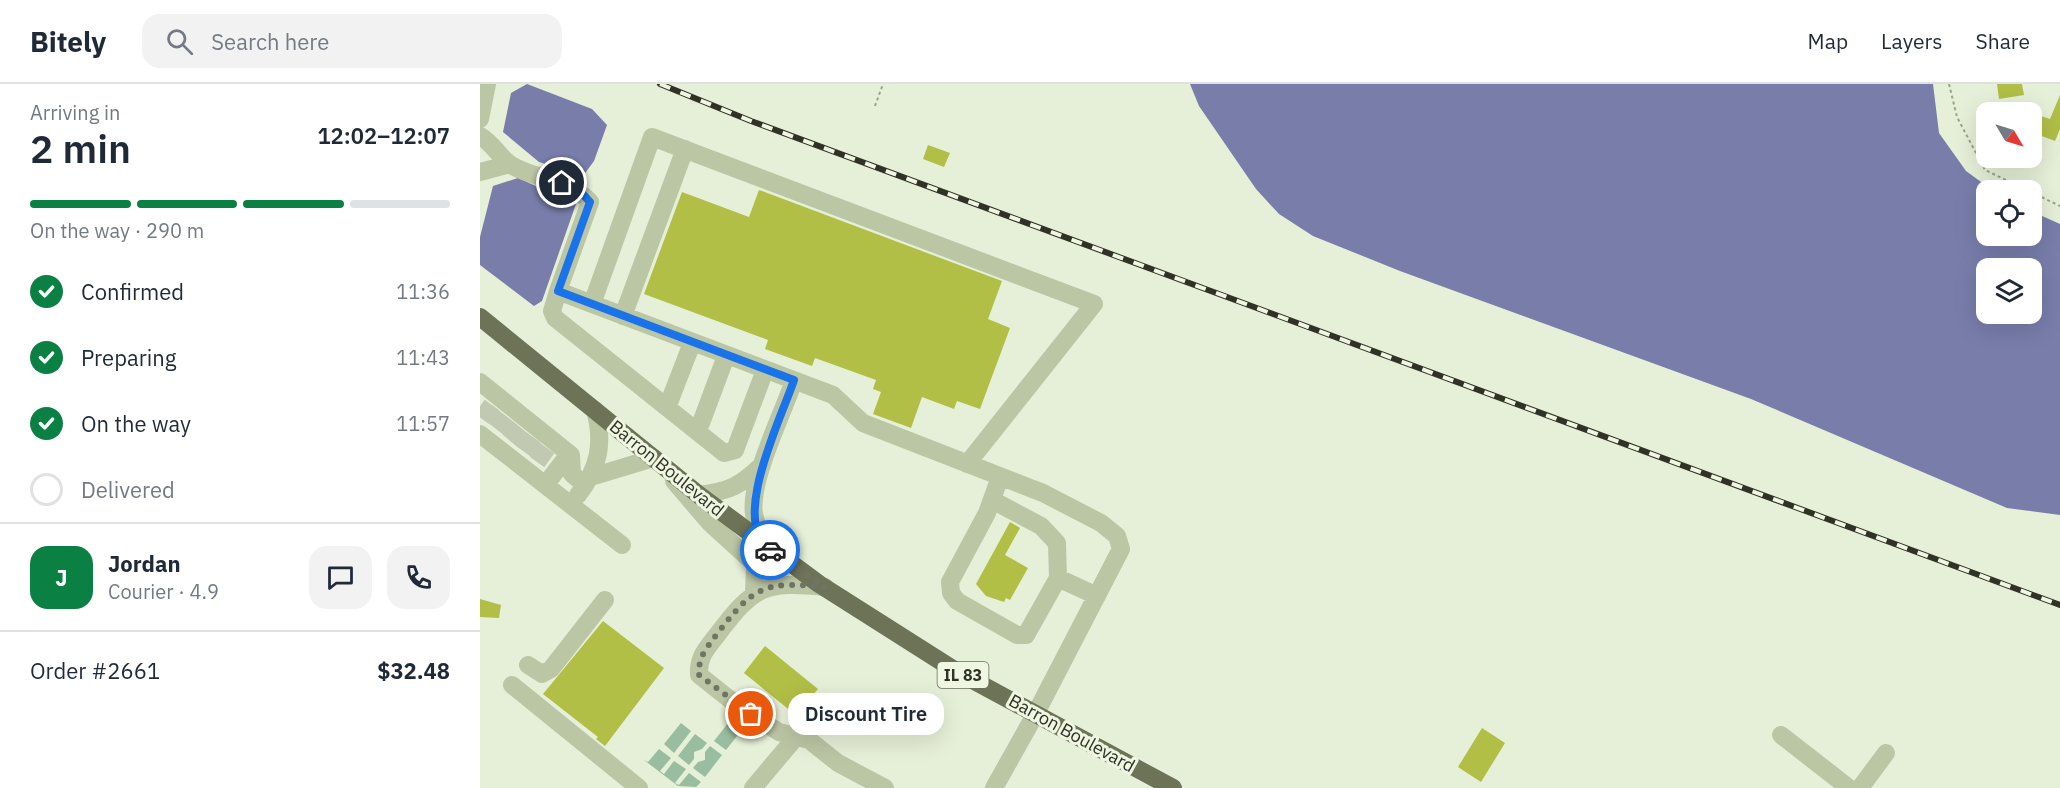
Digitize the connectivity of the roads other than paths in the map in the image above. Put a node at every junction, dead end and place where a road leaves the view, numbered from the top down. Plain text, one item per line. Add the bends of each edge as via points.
1 (487, 84) edge
2 (481, 111) edge
3 (480, 136) edge
4 (685, 149) junction
5 (510, 164) junction
6 (480, 172) edge
7 (558, 291) junction
8 (592, 304) junction
9 (623, 316) junction
10 (480, 317) edge
11 (692, 343) junction
12 (726, 356) junction
13 (765, 370) junction
14 (794, 380) junction
15 (665, 406) junction
16 (595, 410) junction
17 (509, 428) edge
18 (695, 430) junction
19 (569, 454) junction
20 (656, 459) junction
21 (967, 464) junction
22 (762, 465) junction
23 (1000, 477) junction
24 (588, 481) junction
25 (546, 484) junction
26 (699, 495) junction
27 (992, 500) junction
28 (571, 504) junction
29 (622, 545) dead end
30 (764, 545) junction
31 (1058, 578) junction
32 (825, 587) junction
33 (754, 593) junction
34 (1097, 596) junction
35 (603, 598) dead end
36 (531, 668) dead end
37 (512, 685) dead end
38 (1036, 713) junction
39 (1781, 735) dead end
40 (796, 737) junction
41 (1886, 753) dead end
42 (639, 788) edge
43 (753, 788) edge
44 (885, 788) edge
45 (994, 788) edge
46 (1173, 788) edge
47 (1849, 788) edge
48 (1860, 788) edge

1 - 2 street
3 - 5 street
4 - 8 street via 652,137
4 - 9 street
4 - 21 street via 1094,304
5 - 6 street
5 - 7 street via 579,190 590,202
7 - 8 street
7 - 15 street via 552,311 555,318
8 - 9 street
9 - 11 street
10 - 16 main road, Barron Boulevard / IL 83
11 - 12 street
11 - 15 street
12 - 13 street
12 - 18 street
13 - 14 street
13 - 18 street via 735,450 724,453
14 - 21 street via 833,395 863,423
14 - 22 street
15 - 18 street
16 - 20 main road, Barron Boulevard / IL 83
16 - 24 street via 597,460
17 - 19 street
17 - 25 street
19 - 24 street via 572,474
19 - 25 street
20 - 24 street
20 - 26 main road, Barron Boulevard / IL 83
20 - 33 street via 709,522 755,564
21 - 23 street
22 - 26 street via 742,484
22 - 30 street via 754,513
23 - 27 street
23 - 34 street via 1043,493 1101,523 1117,536 1121,549
24 - 28 street
25 - 28 street
26 - 30 main road, Barron Boulevard / IL 83
27 - 31 street via 1041,526 1057,543
27 - 31 street via 950,582 957,601 1017,635 1026,635
28 - 29 street
30 - 32 main road, Barron Boulevard / IL 83
31 - 34 street
32 - 33 street via 786,583
32 - 38 main road, Barron Boulevard / IL 83 via 956,671
33 - 40 street via 735,611 698,660 699,675 779,732
34 - 38 street
35 - 36 street via 551,669 542,674
37 - 42 street
38 - 45 street
38 - 46 main road, Barron Boulevard / IL 83
39 - 47 street
40 - 43 street
40 - 44 street via 809,740 838,763
41 - 48 street

